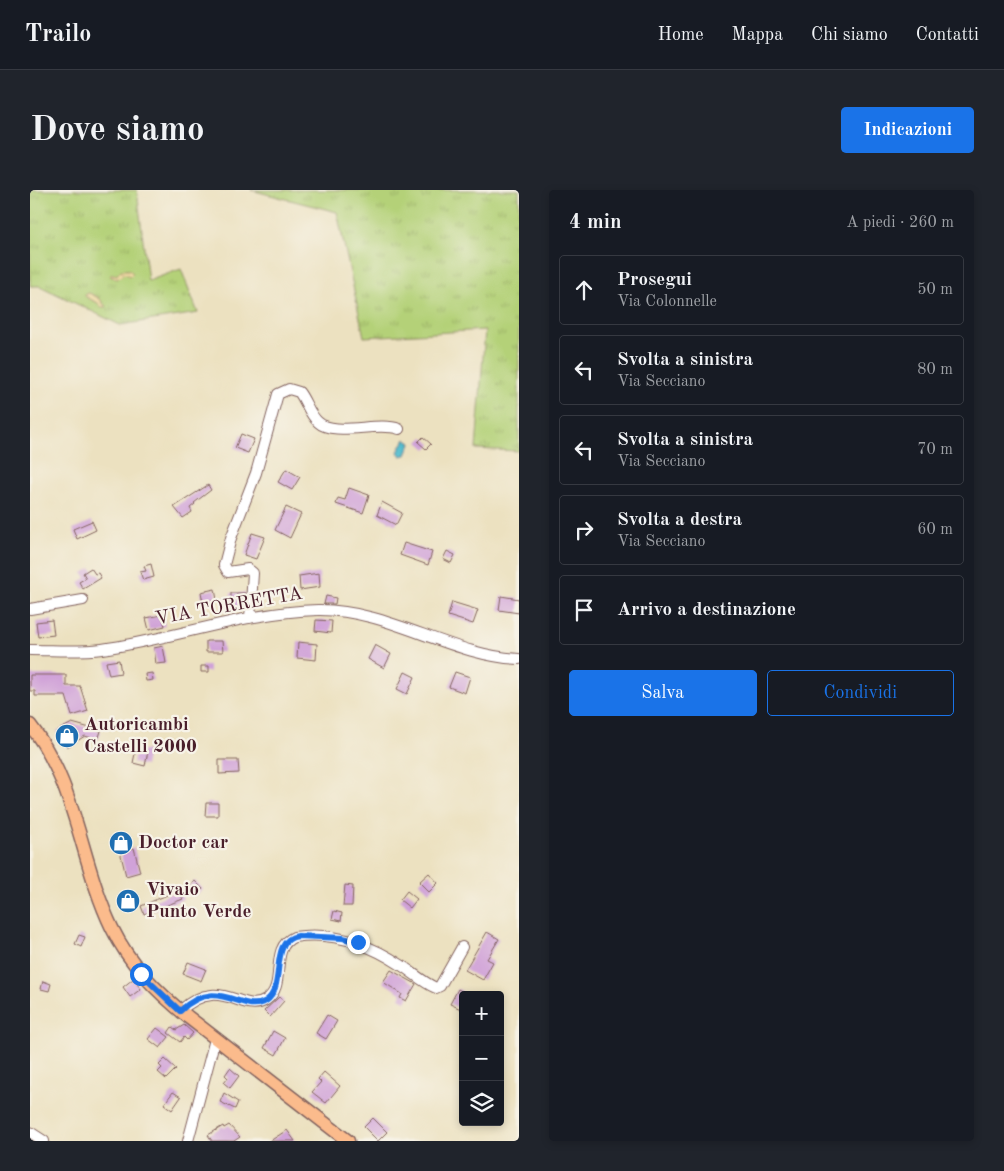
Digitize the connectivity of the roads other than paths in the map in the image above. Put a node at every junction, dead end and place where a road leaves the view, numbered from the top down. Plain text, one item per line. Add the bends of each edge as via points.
1 (399, 429) dead end
2 (83, 600) dead end
3 (30, 609) edge
4 (250, 618) junction
5 (30, 650) edge
6 (519, 659) edge
7 (30, 725) edge
8 (462, 947) dead end
9 (180, 1011) junction
10 (215, 1039) junction
11 (30, 1132) edge
12 (44, 1141) edge
13 (188, 1141) edge
14 (348, 1141) edge

1 - 4 street via 389,425 326,427 313,416 299,392 289,389 278,394 256,473 224,565 228,572 248,569 253,573
2 - 3 street
4 - 5 street, VIA TORRETTA via 104,649
4 - 6 street, VIA TORRETTA via 306,611 348,613 490,655
7 - 9 main road via 64,785 114,933 141,974
8 - 9 street via 436,988 390,957 356,941 294,936 282,947 275,989 267,1000 253,1004 221,995 207,995 192,1000
9 - 10 main road
10 - 13 street
10 - 14 main road
11 - 12 street

